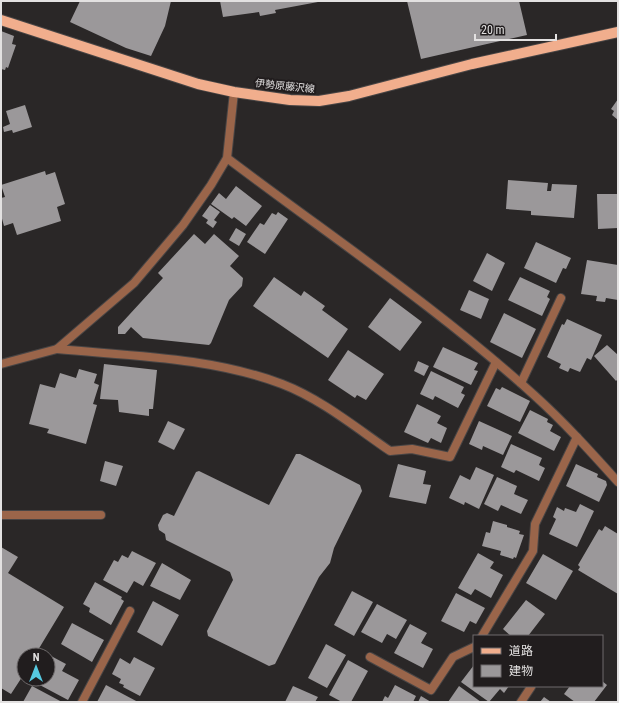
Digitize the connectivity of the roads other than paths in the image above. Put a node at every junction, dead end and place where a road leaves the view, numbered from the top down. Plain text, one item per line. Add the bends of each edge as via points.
1 (1, 20) edge
2 (618, 32) edge
3 (234, 92) junction
4 (227, 158) junction
5 (561, 298) dead end
6 (57, 349) junction
7 (496, 362) junction
8 (1, 364) edge
9 (521, 383) junction
10 (577, 437) junction
11 (618, 482) edge
12 (1, 515) edge
13 (101, 515) dead end
14 (130, 611) dead end
15 (483, 635) edge
16 (473, 647) edge
17 (370, 657) dead end
18 (531, 687) edge
19 (82, 702) edge
20 (521, 702) edge

1 - 3 main road, 伊勢原藤沢線 via 198,84
2 - 3 main road, 伊勢原藤沢線 via 319,101 290,100
3 - 4 street
4 - 6 street via 183,225 134,282
4 - 7 street
5 - 9 street
6 - 7 street via 171,360 250,373 313,398 390,451 412,449 450,457
6 - 8 street
7 - 9 street
9 - 10 street
10 - 11 street
10 - 15 street via 535,524 533,551
12 - 13 street
14 - 19 street
16 - 17 street via 453,657 431,690
18 - 20 street

